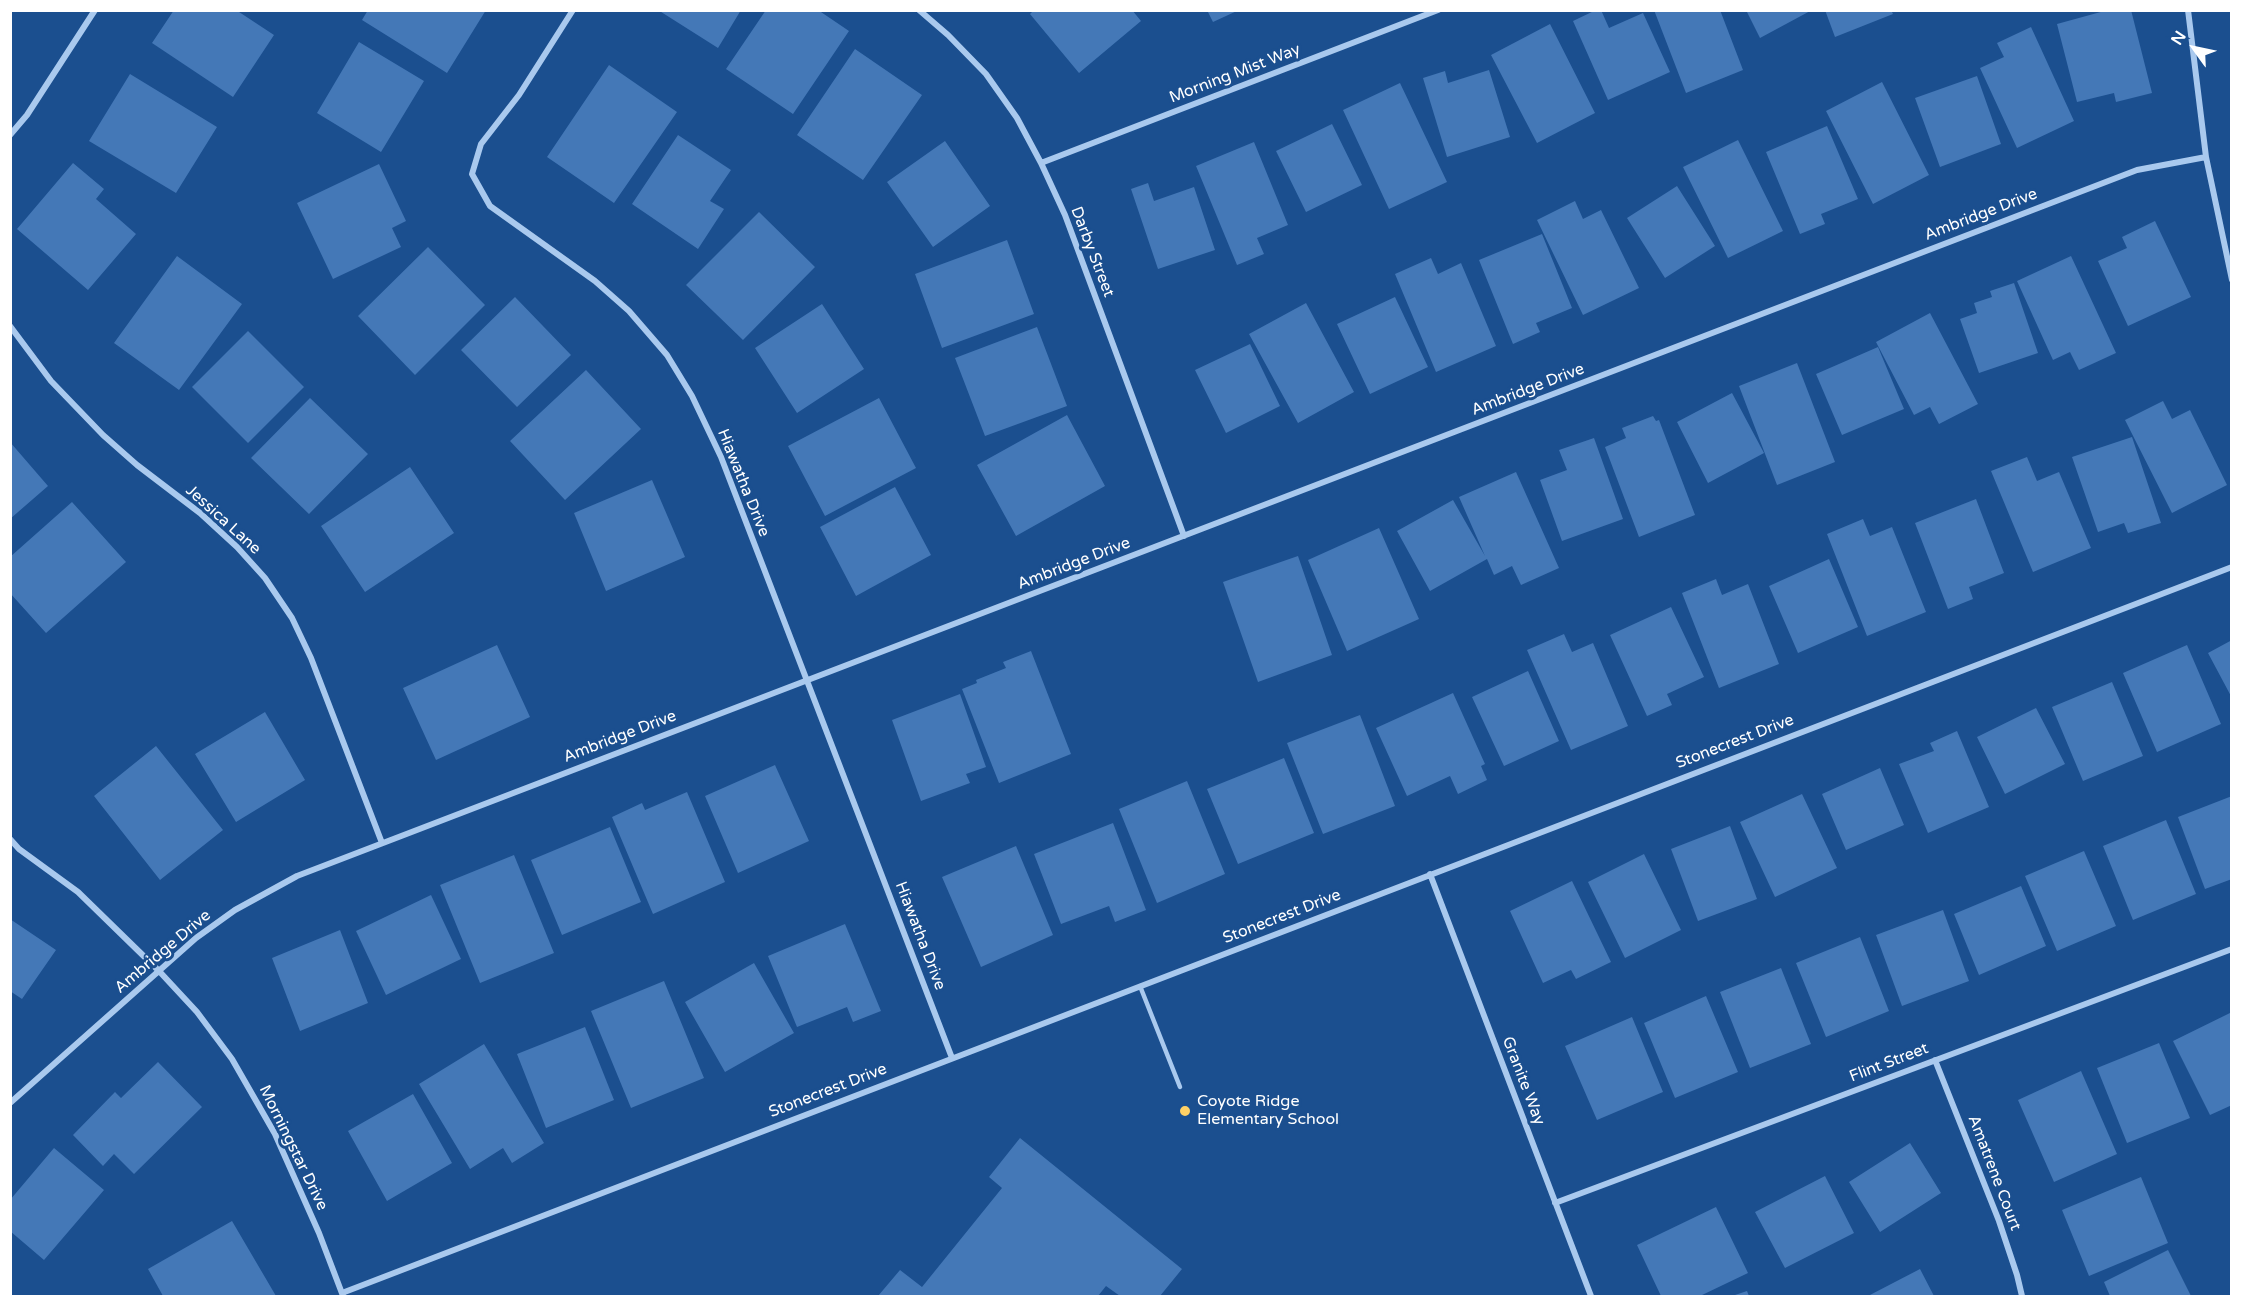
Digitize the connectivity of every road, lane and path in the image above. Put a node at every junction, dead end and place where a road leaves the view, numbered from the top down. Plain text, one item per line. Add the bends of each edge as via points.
1 (95, 10) edge
2 (573, 10) edge
3 (919, 10) edge
4 (1438, 10) edge
5 (2188, 10) edge
6 (10, 135) edge
7 (2206, 157) junction
8 (1041, 163) junction
9 (2232, 280) edge
10 (10, 327) edge
11 (1184, 536) junction
12 (2232, 567) edge
13 (805, 681) junction
14 (10, 839) edge
15 (382, 843) junction
16 (10, 847) edge
17 (19, 849) junction
18 (1430, 874) junction
19 (2232, 949) edge
20 (159, 971) junction
21 (1140, 986) junction
22 (952, 1058) junction
23 (1935, 1060) junction
24 (1180, 1087) dead end
25 (10, 1103) edge
26 (1555, 1203) junction
27 (343, 1295) edge
28 (1591, 1296) edge
29 (2022, 1296) edge

1 - 6 street
2 - 13 street, Hiawatha Drive via 519,95 481,144 472,174 490,206 595,281 629,311 667,355 692,396 721,458
3 - 8 street, Darby Street via 986,74 1017,118
4 - 8 street, Morning Mist Way
5 - 7 street
7 - 9 street
7 - 11 street, Ambridge Drive via 2137,170
8 - 11 street, Darby Street via 1065,215
10 - 15 street, Jessica Lane via 51,381 103,435 207,520 265,578 292,618 311,658
11 - 13 street, Ambridge Drive
12 - 18 street, Stonecrest Drive
13 - 15 street, Ambridge Drive
13 - 22 street, Hiawatha Drive
14 - 17 street, Morningstar Drive
15 - 20 street, Ambridge Drive via 297,876 235,910
16 - 17 street, Morningstar Drive
17 - 20 street, Morningstar Drive via 78,892
18 - 21 street, Stonecrest Drive
18 - 26 street, Granite Way
19 - 23 street, Flint Street
20 - 25 street, Ambridge Drive
20 - 27 street, Morningstar Drive via 238,1068 275,1134
21 - 22 street, Stonecrest Drive
21 - 24 lane
22 - 27 street, Stonecrest Drive
23 - 26 street, Flint Street
23 - 29 street, Amatrene Court via 2000,1221
26 - 28 street, Granite Way

